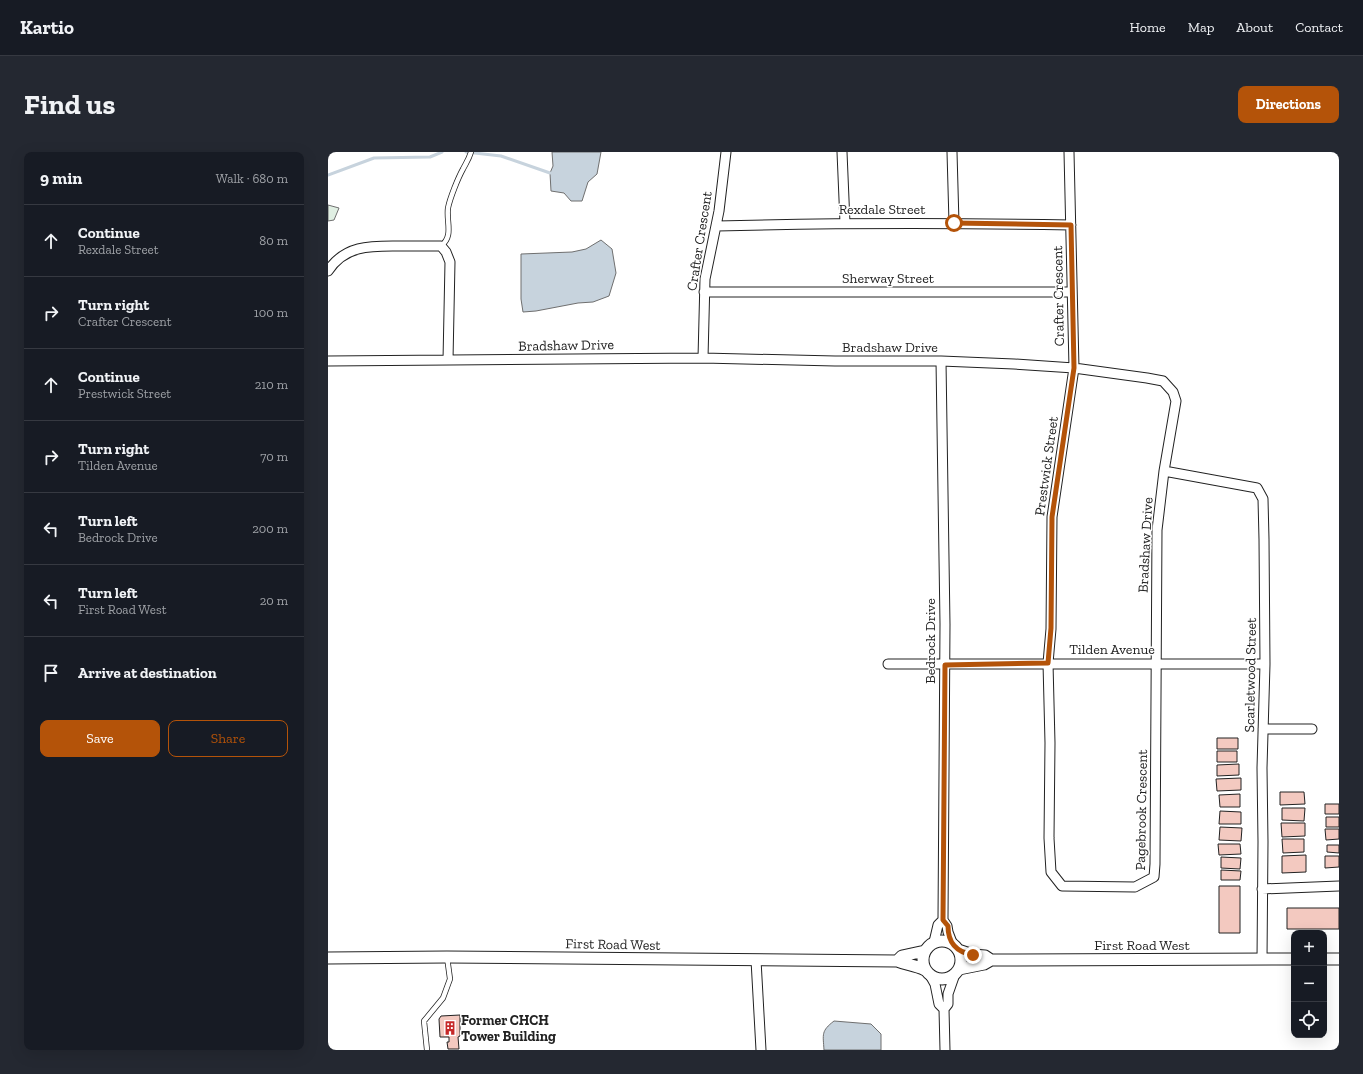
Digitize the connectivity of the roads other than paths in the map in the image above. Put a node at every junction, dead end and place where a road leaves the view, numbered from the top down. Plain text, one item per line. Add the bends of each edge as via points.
1 (471, 152) edge
2 (726, 152) edge
3 (842, 152) edge
4 (952, 152) edge
5 (1069, 152) edge
6 (845, 223) junction
7 (954, 223) junction
8 (1071, 225) junction
9 (717, 226) junction
10 (441, 246) junction
11 (328, 271) edge
12 (704, 292) junction
13 (1072, 292) junction
14 (703, 358) junction
15 (448, 360) junction
16 (941, 361) junction
17 (328, 362) edge
18 (1074, 368) junction
19 (1164, 471) junction
20 (1048, 663) junction
21 (1157, 663) junction
22 (888, 664) dead end
23 (1265, 664) junction
24 (945, 665) junction
25 (1263, 729) junction
26 (1312, 730) dead end
27 (1339, 886) edge
28 (1262, 889) junction
29 (943, 920) junction
30 (934, 942) junction
31 (956, 947) junction
32 (925, 951) junction
33 (447, 957) junction
34 (328, 958) edge
35 (1262, 959) junction
36 (1291, 959) edge
37 (1327, 959) edge
38 (1339, 959) edge
39 (756, 960) junction
40 (991, 960) junction
41 (897, 961) junction
42 (956, 972) junction
43 (928, 973) junction
44 (944, 1008) junction
45 (426, 1050) edge
46 (761, 1050) edge
47 (945, 1050) edge

1 - 10 lane via 448,208 448,236
2 - 9 street, Crafter Crescent
3 - 6 street
4 - 7 street
5 - 8 street, Crafter Crescent
6 - 7 street, Rexdale Street
6 - 9 street, Rexdale Street
7 - 8 street, Rexdale Street
8 - 13 street, Crafter Crescent
9 - 12 street, Crafter Crescent
10 - 11 street via 371,246 356,249 343,255
10 - 15 street via 450,262
12 - 13 street, Sherway Street
12 - 14 street, Crafter Crescent
13 - 18 street, Crafter Crescent
14 - 15 street, Bradshaw Drive
14 - 16 street, Bradshaw Drive
15 - 17 street, Bradshaw Drive
16 - 18 street, Bradshaw Drive
16 - 24 street, Bedrock Drive
18 - 19 street, Bradshaw Drive via 1163,381 1173,392 1176,401
18 - 20 street, Prestwick Street via 1052,517 1051,628
19 - 21 street, Bradshaw Drive via 1157,530
19 - 23 street, Scarletwood Street via 1257,488 1263,499
20 - 21 street, Tilden Avenue
20 - 21 street, Pagebrook Crescent via 1051,872 1062,886 1135,887 1154,877
20 - 24 street, Tilden Avenue
21 - 23 street, Tilden Avenue
22 - 24 street, Tilden Avenue
23 - 25 street, Scarletwood Street
24 - 29 street, Bedrock Drive
25 - 26 street
25 - 28 street, Scarletwood Street
27 - 28 street
28 - 35 street, Scarletwood Street
29 - 30 street, Bedrock Drive via 938,925
29 - 31 street, Bedrock Drive
30 - 31 street, First Road West via 948,942
30 - 32 street
31 - 40 street, First Road West via 969,954 985,956
31 - 42 street via 961,963
32 - 41 street, First Road West via 902,956
32 - 43 street via 923,964
33 - 34 street, First Road West
33 - 39 street, First Road West
33 - 45 lane via 450,979 448,985 443,998 424,1021
35 - 36 street, First Road West
35 - 40 street, First Road West
37 - 38 street
39 - 41 street, First Road West
39 - 46 street
40 - 42 street, First Road West via 984,964 966,966
41 - 43 street, First Road West via 917,966
42 - 43 street, First Road West via 949,978 942,979
42 - 44 street via 948,992 948,1004
43 - 44 street via 935,984 939,1004
44 - 47 street

